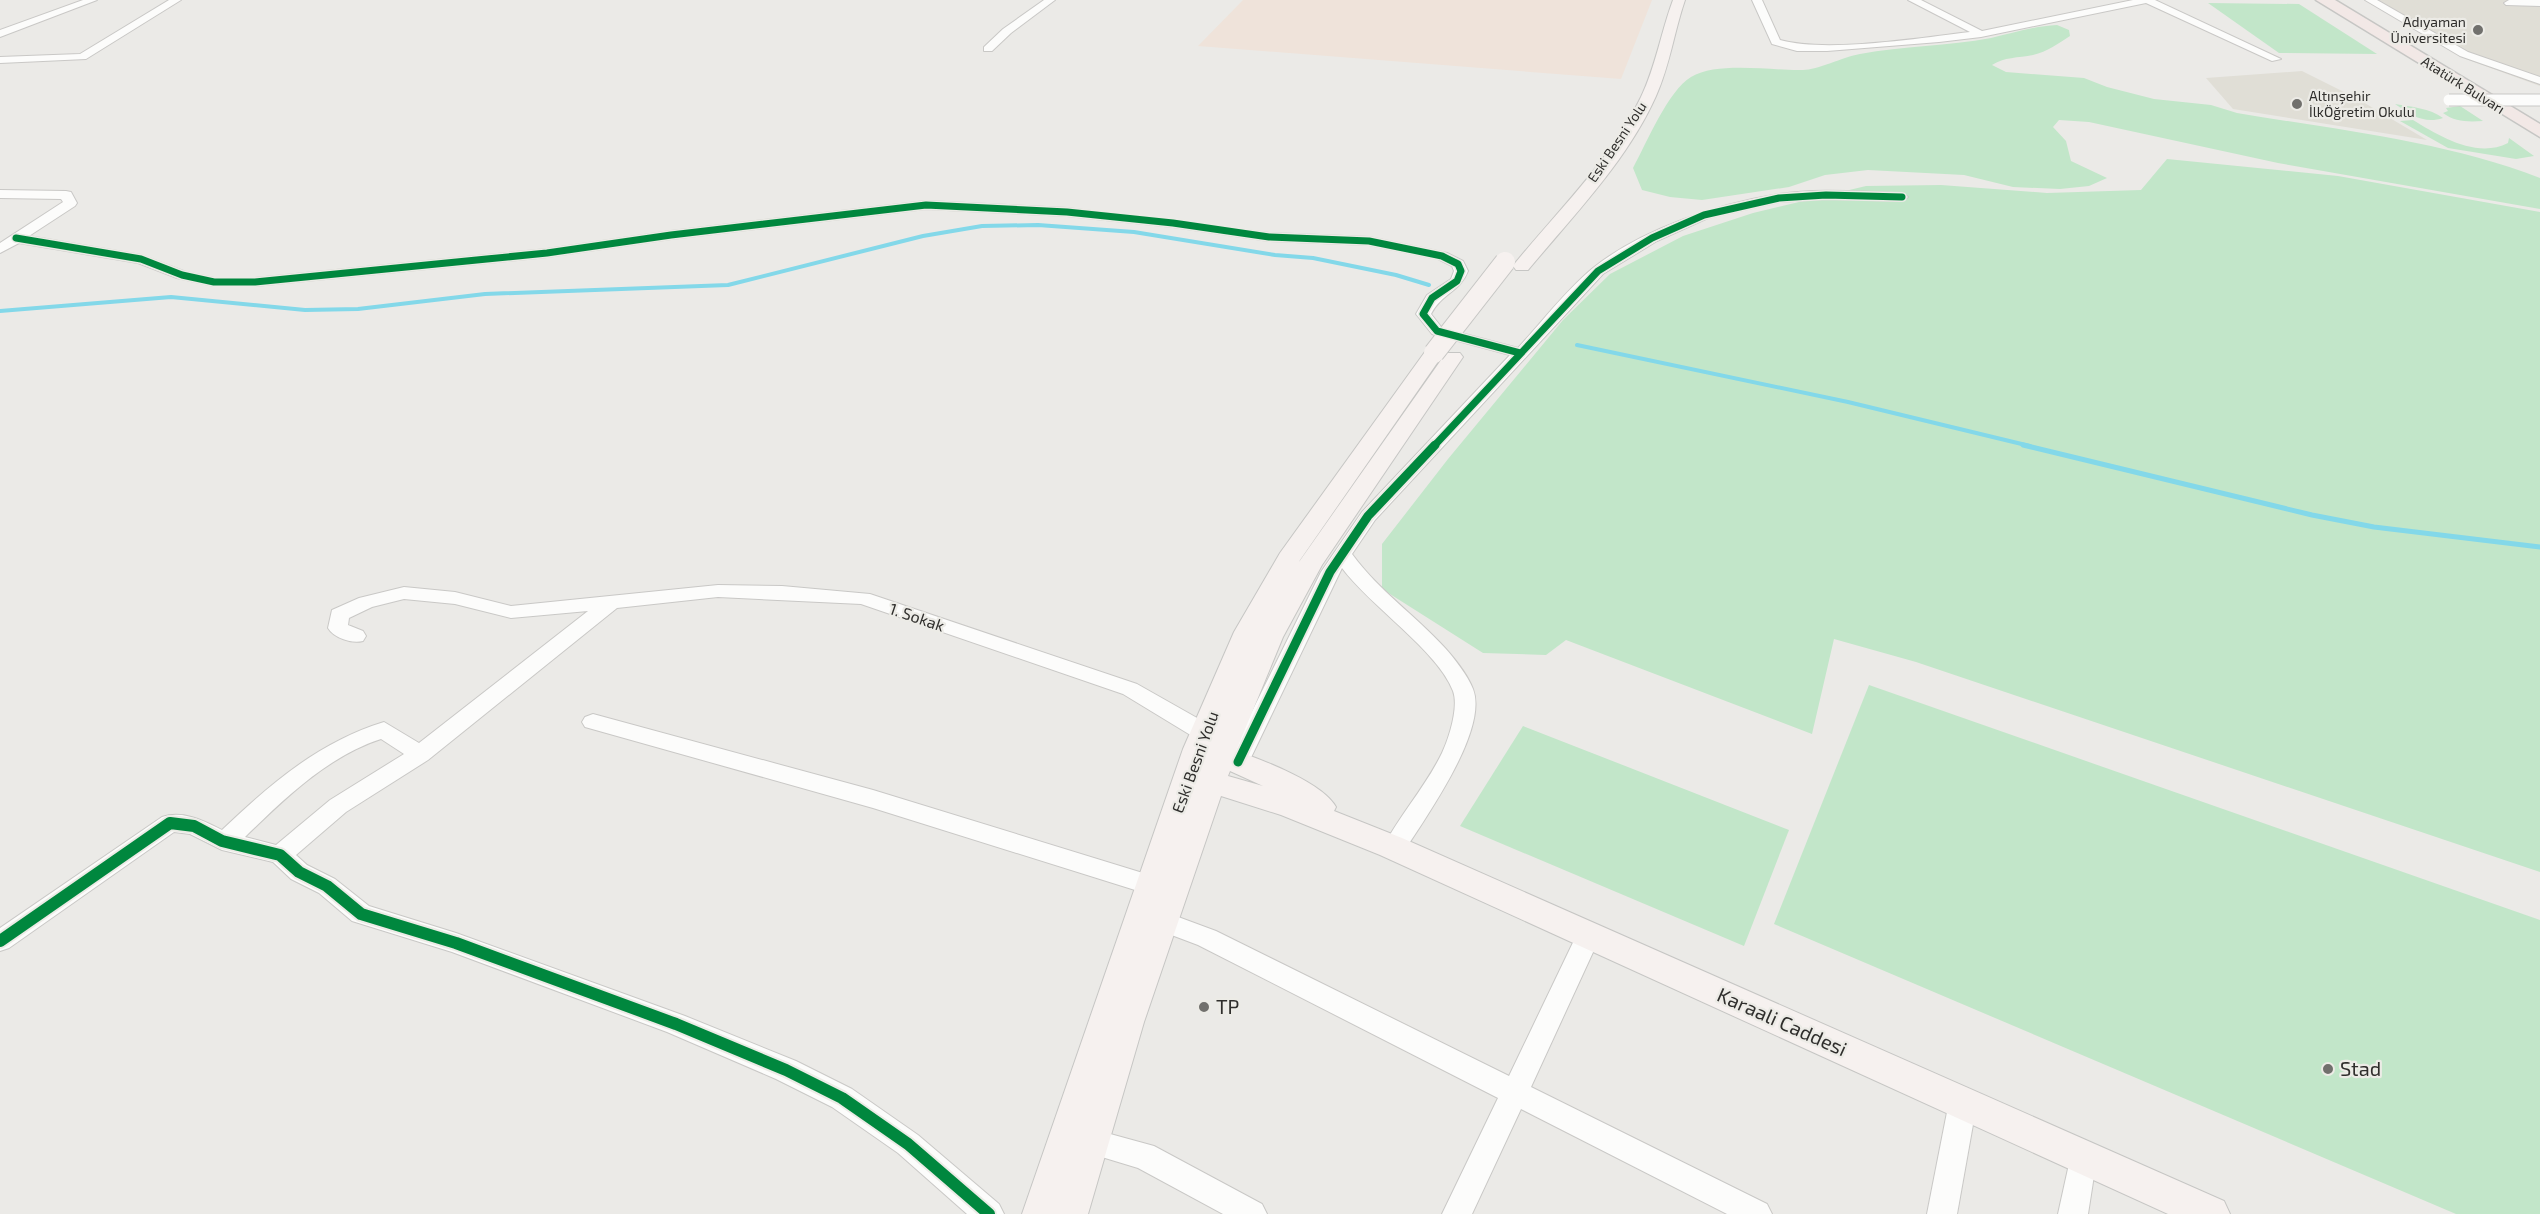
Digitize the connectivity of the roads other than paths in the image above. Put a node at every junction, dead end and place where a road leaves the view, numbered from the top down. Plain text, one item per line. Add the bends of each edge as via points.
1 (92, 0) edge
2 (176, 0) edge
3 (1050, 0) edge
4 (1667, 0) edge
5 (1679, 0) edge
6 (1757, 0) edge
7 (1913, 0) edge
8 (2147, 0) edge
9 (2307, 0) edge
10 (2324, 0) edge
11 (2340, 0) edge
12 (2356, 0) edge
13 (2370, 0) edge
14 (2509, 3) dead end
15 (2540, 3) edge
16 (0, 34) edge
17 (1981, 34) junction
18 (988, 49) dead end
19 (2276, 59) dead end
20 (0, 60) edge
21 (2540, 81) edge
22 (2449, 100) dead end
23 (2532, 104) edge
24 (2498, 107) junction
25 (2540, 117) edge
26 (2540, 132) edge
27 (0, 194) edge
28 (1902, 197) dead end
29 (16, 238) junction
30 (0, 249) edge
31 (1513, 264) junction
32 (1520, 353) junction
33 (1342, 554) junction
34 (610, 603) junction
35 (356, 636) dead end
36 (593, 722) dead end
37 (420, 754) junction
38 (1210, 760) junction
39 (226, 841) junction
40 (1395, 847) junction
41 (280, 855) junction
42 (1151, 885) junction
43 (1162, 921) junction
44 (1588, 937) junction
45 (0, 941) edge
46 (1514, 1093) junction
47 (1963, 1102) junction
48 (1092, 1142) junction
49 (2083, 1156) junction
50 (989, 1214) edge
51 (1041, 1214) edge
52 (1069, 1214) edge
53 (1252, 1214) edge
54 (1457, 1214) edge
55 (1757, 1214) edge
56 (1942, 1214) edge
57 (2073, 1214) edge
58 (2209, 1214) edge

1 - 16 street
2 - 20 street via 82,57
3 - 18 street
4 - 31 main road, Eski Besni Yolu via 1644,73 1621,114
5 - 31 main road, Eski Besni Yolu via 1668,27 1658,75 1639,110 1594,176
6 - 17 street via 1776,42 1788,47 1827,48
7 - 17 street
8 - 17 street
8 - 19 street
9 - 24 highway
10 - 24 highway, Atatürk Bulvarı
11 - 23 highway, Atatürk Bulvarı
12 - 23 highway
13 - 21 street via 2464,54
14 - 15 street
22 - 23 street, bridge
23 - 25 highway, Atatürk Bulvarı
24 - 26 highway, Atatürk Bulvarı
27 - 29 street via 66,195 70,203
28 - 32 street via 1779,198 1704,215 1652,238 1598,271
29 - 30 street
29 - 32 street via 141,259 214,282 255,282 547,253 926,205 1068,212 1269,237 1369,241 1442,256 1458,264 1461,271 1457,281 1432,298 1423,314 1430,325 1437,331
31 - 38 main road, Eski Besni Yolu via 1443,355 1295,587
32 - 33 street via 1368,516
33 - 38 street
33 - 40 street via 1364,584 1438,653 1463,690 1465,707 1453,753
34 - 35 street, 1. Sokak via 511,612 455,598 404,593 366,602 339,615 338,628
34 - 37 street
34 - 38 street, 1. Sokak via 718,591 863,598 1130,689
36 - 42 street via 918,811
37 - 39 street via 384,730 362,735 268,800
37 - 41 street via 338,806
38 - 40 main road, Karaali Caddesi via 1235,787 1354,828
38 - 42 main road, Eski Besni Yolu
38 - 43 main road, Eski Besni Yolu
39 - 41 street
39 - 45 street via 195,826 170,823
40 - 44 main road, Karaali Caddesi
41 - 50 street via 361,914 676,1024 842,1098 908,1144
42 - 51 main road, Eski Besni Yolu
43 - 46 street via 1207,938
43 - 48 main road, Eski Besni Yolu
44 - 46 street
44 - 47 main road, Karaali Caddesi
46 - 54 street
46 - 55 street
47 - 49 main road, Karaali Caddesi
47 - 56 street
48 - 52 main road, Eski Besni Yolu
48 - 53 street via 1144,1156
49 - 57 street
49 - 58 main road, Karaali Caddesi

